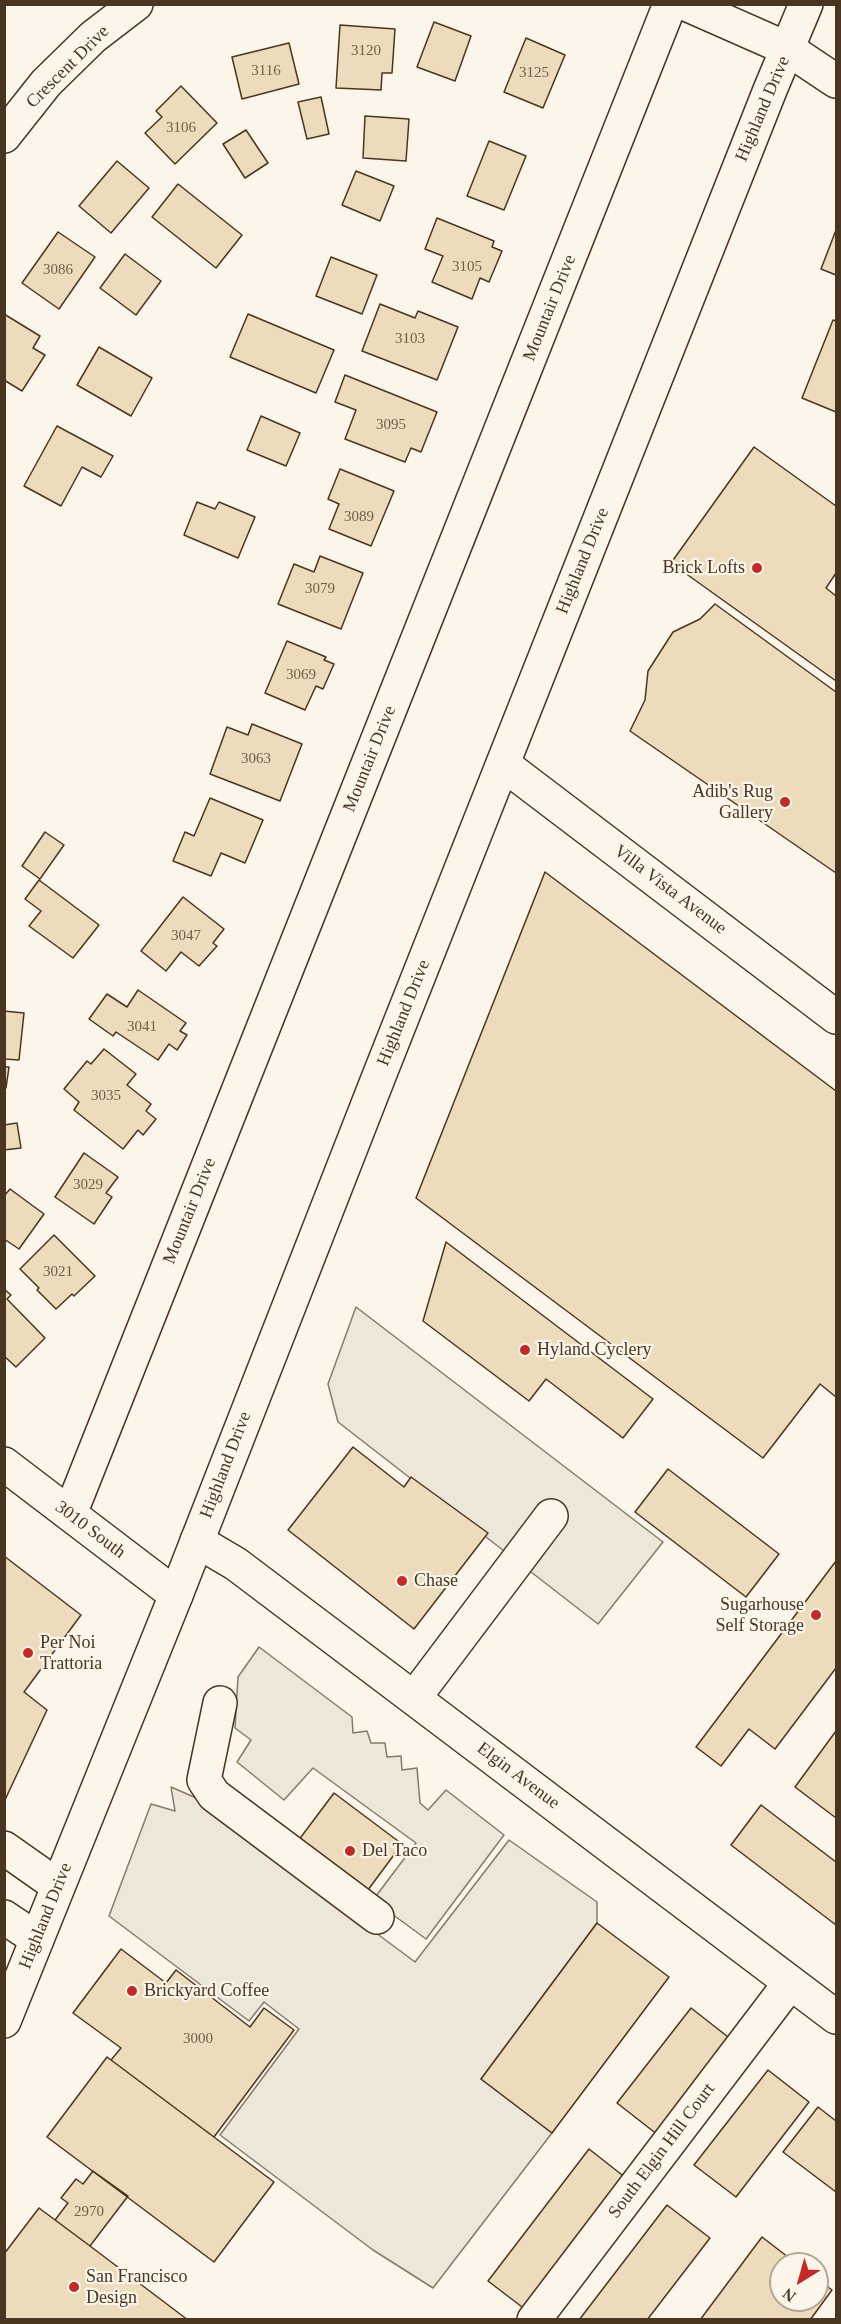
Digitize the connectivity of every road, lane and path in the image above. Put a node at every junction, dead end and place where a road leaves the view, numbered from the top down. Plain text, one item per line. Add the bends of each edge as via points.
1 (136, 4) edge
2 (670, 4) edge
3 (686, 4) edge
4 (806, 4) edge
5 (788, 49) junction
6 (837, 81) edge
7 (4, 136) edge
8 (503, 764) junction
9 (837, 1017) edge
10 (4, 1464) edge
11 (70, 1514) junction
12 (551, 1516) dead end
13 (197, 1541) junction
14 (176, 1595) junction
15 (414, 1698) junction
16 (220, 1703) dead end
17 (4, 1848) edge
18 (58, 1886) junction
19 (4, 1917) edge
20 (377, 1917) dead end
21 (37, 1939) junction
22 (790, 1983) junction
23 (837, 2017) edge
24 (4, 2021) edge
25 (534, 2319) edge

1 - 7 street, Crescent Drive via 93,37 46,83
2 - 11 street, Mountair Drive
3 - 5 street
4 - 5 street, Highland Drive
5 - 6 street
5 - 8 street, Highland Drive
8 - 9 street, Villa Vista Avenue
8 - 13 street, Highland Drive
10 - 11 street, 3010 South
11 - 14 street, 3010 South
12 - 15 street
13 - 14 street, Highland Drive
13 - 15 street, Elgin Avenue via 236,1564
14 - 18 street, Highland Drive
15 - 22 street, Elgin Avenue
16 - 20 street via 204,1780 214,1795
17 - 18 street
18 - 21 street, Highland Drive
19 - 21 street
21 - 24 street, Highland Drive
22 - 23 street, Elgin Avenue
22 - 25 street, South Elgin Hill Court

